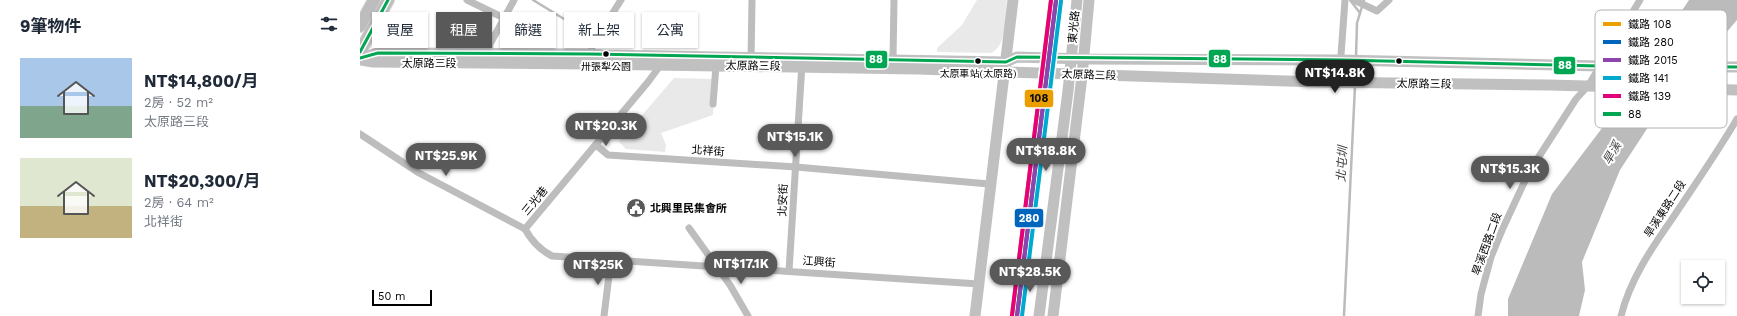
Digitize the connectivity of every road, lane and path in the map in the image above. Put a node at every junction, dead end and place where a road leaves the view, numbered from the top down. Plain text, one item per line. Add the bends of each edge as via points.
1 (374, 0) edge
2 (388, 0) edge
3 (467, 0) edge
4 (514, 0) edge
5 (621, 0) edge
6 (752, 0) edge
7 (894, 0) edge
8 (1013, 0) edge
9 (1077, 0) edge
10 (1089, 0) edge
11 (1345, 0) edge
12 (1354, 0) edge
13 (1389, 0) edge
14 (1640, 0) edge
15 (1634, 10) edge
16 (507, 12) edge
17 (500, 16) edge
18 (500, 25) edge
19 (360, 26) edge
20 (360, 52) edge
21 (489, 54) junction
22 (360, 59) edge
23 (590, 59) junction
24 (893, 59) junction
25 (1072, 59) junction
26 (1084, 59) junction
27 (1340, 60) junction
28 (662, 61) junction
29 (752, 62) junction
30 (802, 62) junction
31 (716, 66) junction
32 (1005, 66) junction
33 (1595, 66) edge
34 (1595, 74) edge
35 (1070, 75) junction
36 (1082, 76) junction
37 (1339, 82) junction
38 (1588, 86) junction
39 (1595, 86) edge
40 (1727, 90) edge
41 (1737, 90) edge
42 (713, 104) dead end
43 (1737, 119) edge
44 (360, 134) edge
45 (596, 145) junction
46 (796, 167) junction
47 (989, 184) junction
48 (689, 228) dead end
49 (525, 229) junction
50 (611, 259) junction
51 (716, 266) junction
52 (789, 271) junction
53 (979, 284) junction
54 (604, 316) edge
55 (748, 316) edge
56 (974, 316) edge
57 (1039, 316) edge
58 (1053, 316) edge
59 (1478, 316) edge
60 (1621, 316) edge

1 - 19 main road
2 - 20 main road
3 - 17 street
4 - 16 street
5 - 23 street via 592,46
6 - 29 street
7 - 24 street
8 - 32 street
9 - 25 street, 東光路
10 - 26 street, 東光路
11 - 27 street
12 - 13 street via 1377,11
14 - 15 street, 旱溪西路二段
18 - 21 street via 490,44
21 - 22 street, 太原路三段 via 378,53
21 - 23 street, 太原路三段
22 - 23 street, 太原路三段 via 373,62
23 - 28 street, 太原路三段
24 - 30 street, 太原路三段
24 - 32 street, 太原路三段
25 - 26 street, 太原路三段
25 - 32 street, 太原路三段 via 1017,57
25 - 35 street, 東光路
26 - 27 street, 太原路三段
26 - 36 street, 東光路
27 - 33 street, 太原路三段
27 - 37 street
28 - 29 street, 太原路三段
28 - 31 street, 太原路三段
28 - 45 street, 三光巷
29 - 30 street, 太原路三段
29 - 31 street, 太原路三段
30 - 32 street, 太原路三段
30 - 46 street, 北安街
31 - 42 street
32 - 35 street, 太原路三段
32 - 47 street
34 - 38 street, 旱溪西路二段
35 - 36 street, 太原路三段
35 - 57 street, 東光路
36 - 37 street, 太原路三段
36 - 58 street, 東光路
37 - 38 street, 太原路三段
38 - 39 street, 太原路三段
38 - 59 street, 旱溪西路二段 via 1576,99 1529,172 1491,257
40 - 41 street, 太原路三段
43 - 60 street, 旱溪東路二段 via 1637,275
44 - 49 street, 三光巷 via 418,173
45 - 46 street, 北祥街 via 608,155
45 - 49 street, 三光巷
46 - 47 street, 北祥街
46 - 52 street, 北安街
47 - 53 street
48 - 51 street
49 - 50 street, 江興街 via 544,252 552,256
50 - 51 street, 江興街
50 - 54 street
51 - 52 street, 江興街
51 - 55 street
52 - 53 street, 江興街
53 - 56 street

